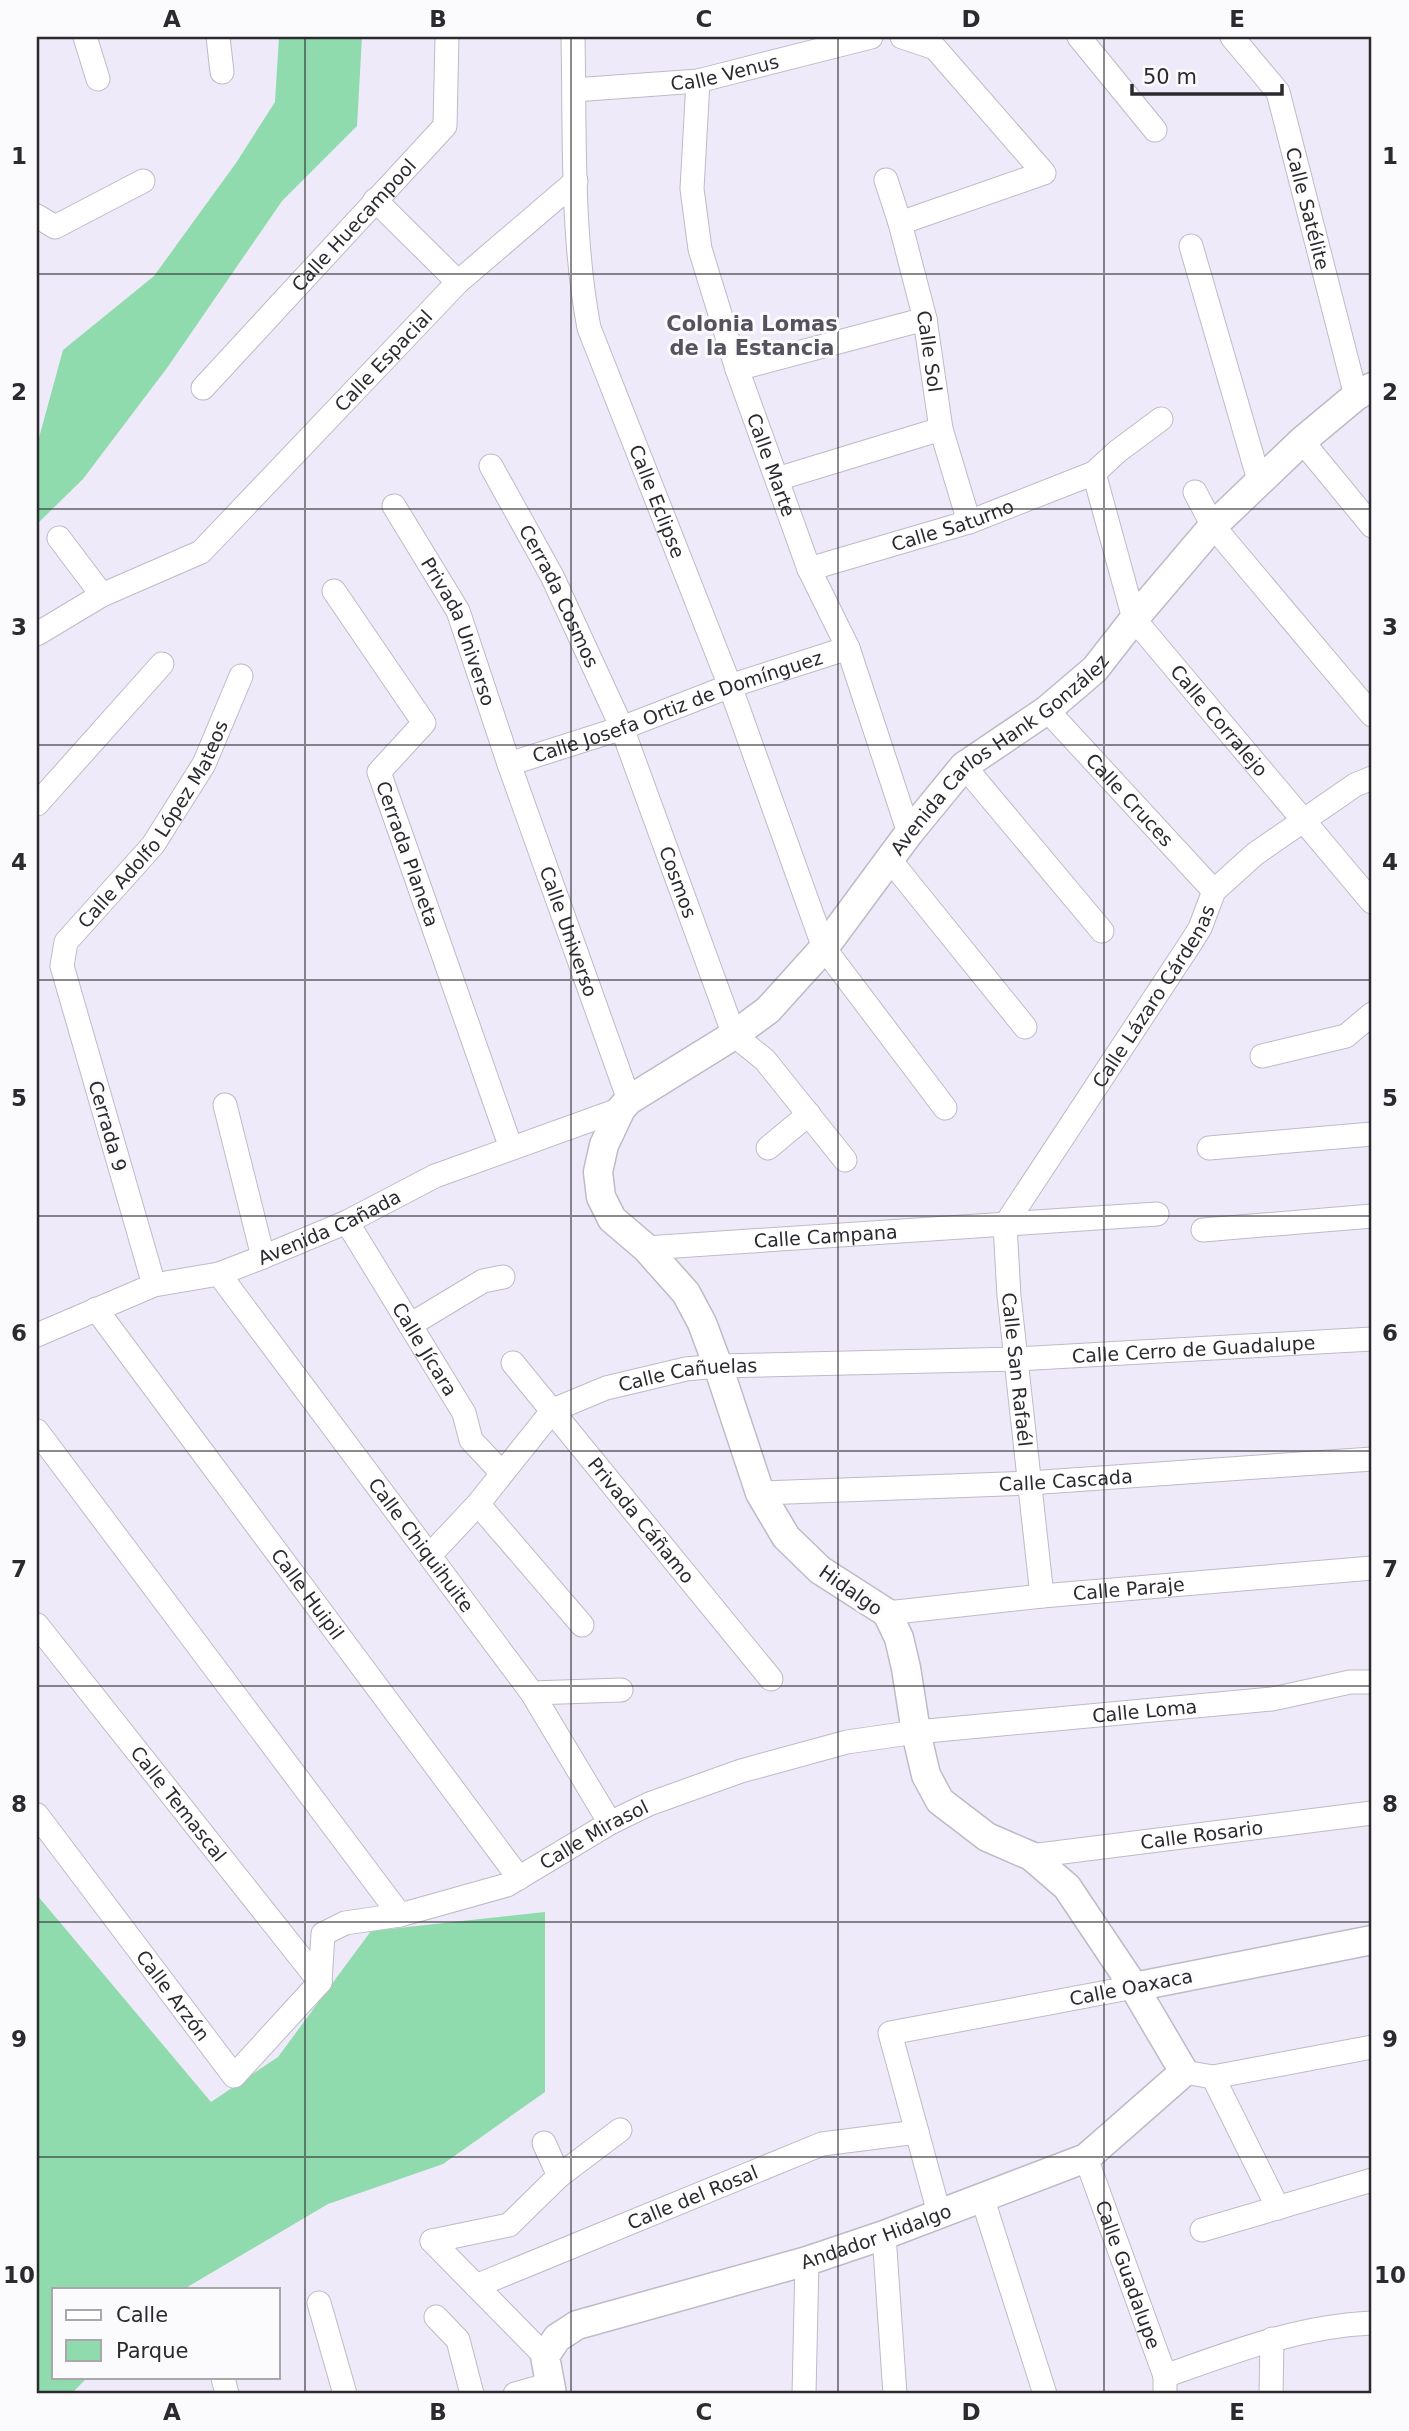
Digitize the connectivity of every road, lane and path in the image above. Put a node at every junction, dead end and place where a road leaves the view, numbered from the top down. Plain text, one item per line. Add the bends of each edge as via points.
1 (85, 37) edge
2 (218, 37) edge
3 (447, 37) edge
4 (572, 37) edge
5 (871, 37) edge
6 (902, 37) edge
7 (1079, 37) edge
8 (1232, 37) edge
9 (222, 72) dead end
10 (99, 79) dead end
11 (698, 81) junction
12 (574, 90) junction
13 (1155, 130) dead end
14 (576, 180) junction
15 (886, 180) dead end
16 (143, 181) dead end
17 (375, 200) junction
18 (37, 216) edge
19 (900, 223) junction
20 (1191, 247) dead end
21 (458, 282) junction
22 (925, 319) junction
23 (737, 369) junction
24 (203, 388) dead end
25 (1364, 391) edge
26 (1161, 419) dead end
27 (941, 429) junction
28 (1302, 441) junction
29 (491, 466) dead end
30 (1094, 473) junction
31 (776, 479) junction
32 (1259, 480) junction
33 (1195, 492) dead end
34 (394, 506) dead end
35 (968, 522) junction
36 (1213, 526) junction
37 (1372, 526) edge
38 (60, 538) dead end
39 (809, 569) junction
40 (334, 592) dead end
41 (102, 596) junction
42 (1134, 619) junction
43 (37, 634) edge
44 (848, 648) junction
45 (162, 664) dead end
46 (241, 676) dead end
47 (730, 686) junction
48 (1047, 710) junction
49 (1372, 715) edge
50 (622, 728) junction
51 (509, 764) junction
52 (964, 766) junction
53 (1372, 778) edge
54 (37, 804) edge
55 (1302, 821) junction
56 (909, 833) junction
57 (890, 860) junction
58 (1214, 891) junction
59 (1372, 902) edge
60 (1102, 931) dead end
61 (824, 948) junction
62 (62, 966) joint
63 (1372, 1014) edge
64 (1025, 1027) dead end
65 (734, 1035) junction
66 (1262, 1056) dead end
67 (625, 1104) junction
68 (226, 1105) dead end
69 (945, 1108) dead end
70 (809, 1114) junction
71 (1372, 1134) edge
72 (511, 1148) junction
73 (768, 1148) dead end
74 (1209, 1148) dead end
75 (845, 1160) dead end
76 (1157, 1214) dead end
77 (1372, 1216) edge
78 (347, 1222) junction
79 (1005, 1225) junction
80 (1203, 1230) dead end
81 (646, 1248) junction
82 (264, 1257) junction
83 (219, 1274) junction
84 (503, 1277) dead end
85 (154, 1285) junction
86 (96, 1309) junction
87 (410, 1325) junction
88 (37, 1335) edge
89 (1372, 1339) edge
90 (1017, 1359) junction
91 (513, 1363) dead end
92 (718, 1366) junction
93 (553, 1410) junction
94 (37, 1431) edge
95 (1372, 1459) edge
96 (502, 1474) junction
97 (1028, 1483) junction
98 (760, 1493) junction
99 (478, 1504) junction
100 (430, 1555) junction
101 (1372, 1568) edge
102 (1042, 1596) junction
103 (887, 1614) junction
104 (37, 1625) edge
105 (582, 1625) dead end
106 (771, 1679) dead end
107 (1372, 1682) edge
108 (621, 1690) dead end
109 (532, 1693) junction
110 (916, 1732) junction
111 (1372, 1813) edge
112 (37, 1815) edge
113 (610, 1823) junction
114 (1031, 1856) junction
115 (519, 1878) junction
116 (400, 1915) junction
117 (1372, 1940) edge
118 (320, 1982) junction
119 (1134, 1987) junction
120 (1372, 2047) edge
121 (1184, 2072) junction
122 (1213, 2077) junction
123 (620, 2130) dead end
124 (916, 2132) junction
125 (544, 2143) dead end
126 (1086, 2158) junction
127 (559, 2176) junction
128 (1372, 2180) edge
129 (982, 2197) junction
130 (1278, 2208) junction
131 (939, 2213) junction
132 (1202, 2230) dead end
133 (884, 2235) junction
134 (807, 2261) junction
135 (476, 2286) junction
136 (319, 2303) dead end
137 (436, 2317) dead end
138 (1372, 2323) edge
139 (1272, 2339) junction
140 (545, 2356) junction
141 (1165, 2385) edge
142 (551, 2389) edge
143 (345, 2394) edge
144 (472, 2394) edge
145 (515, 2394) edge
146 (804, 2394) edge
147 (895, 2394) edge
148 (1045, 2394) edge
149 (1271, 2394) edge

1 - 10 street
2 - 9 street
3 - 17 street, Calle Huecampool via 445,126
4 - 12 street, Calle Eclipse
5 - 11 street, Calle Venus
6 - 19 street via 935,48 1044,173
7 - 13 street
8 - 25 street, Calle Satélite via 1278,92
11 - 12 street, Calle Venus
11 - 23 street, Calle Marte via 692,189 700,249
12 - 14 street, Calle Eclipse
14 - 21 street, Calle Espacial
14 - 47 street, Calle Eclipse via 582,292 589,328
15 - 19 street, Calle Sol
16 - 18 street via 55,228
17 - 21 street
17 - 24 street, Calle Huecampool
19 - 22 street, Calle Sol
20 - 32 street
21 - 41 street, Calle Espacial via 201,552
22 - 23 street
22 - 27 street, Calle Sol
23 - 31 street, Calle Marte
25 - 28 street, Avenida Carlos Hank González
26 - 30 street
27 - 31 street
27 - 35 street, Calle Sol
28 - 32 street, Avenida Carlos Hank González
28 - 37 street
29 - 50 street, Cerrada Cosmos via 552,576
30 - 35 street, Calle Saturno
30 - 42 street
31 - 39 street, Calle Marte
32 - 36 street, Avenida Carlos Hank González
33 - 36 street
34 - 51 street, Privada Universo via 458,611
35 - 39 street, Calle Saturno
36 - 42 street, Avenida Carlos Hank González
36 - 49 street
38 - 41 street
39 - 44 street, Calle Marte
40 - 72 street, Cerrada Planeta via 424,723 379,772
41 - 43 street
42 - 48 street, Avenida Carlos Hank González via 1096,669
42 - 55 street, Calle Corralejo
44 - 47 street, Calle Josefa Ortiz de Domínguez
44 - 56 street, Calle Marte
45 - 54 street
46 - 62 street, Calle Adolfo López Mateos via 204,764 153,845 65,942
47 - 50 street, Calle Josefa Ortiz de Domínguez
47 - 61 street, Calle Eclipse
48 - 52 street, Avenida Carlos Hank González
48 - 58 street, Calle Cruces
50 - 51 street, Calle Josefa Ortiz de Domínguez
50 - 65 street, Cosmos
51 - 67 street, Calle Universo
52 - 56 street, Avenida Carlos Hank González
52 - 60 street
53 - 55 street, Calle Lázaro Cárdenas
55 - 58 street, Calle Lázaro Cárdenas
55 - 59 street, Calle Corralejo
56 - 57 street, Avenida Carlos Hank González
57 - 61 street, Avenida Carlos Hank González
57 - 64 street
58 - 79 street, Calle Lázaro Cárdenas via 1190,944
61 - 65 street, Avenida Carlos Hank González via 768,1010
61 - 69 street, Calle Eclipse
62 - 85 street, Cerrada 9
63 - 66 street via 1346,1036
65 - 67 street, Avenida Carlos Hank González
65 - 70 street via 765,1060
67 - 72 street, Avenida Cañada
67 - 81 street, Hidalgo via 604,1145 598,1172 601,1197 612,1219
68 - 82 street
70 - 73 street
70 - 75 street
71 - 74 street
72 - 78 street, Avenida Cañada via 435,1176
76 - 79 street, Calle Campana
77 - 80 street
78 - 82 street, Avenida Cañada
78 - 87 street, Calle Jícara
79 - 81 street, Calle Campana
79 - 90 street, Calle San Rafaél
81 - 92 street, Hidalgo via 686,1293
82 - 83 street, Avenida Cañada
83 - 85 street, Avenida Cañada
83 - 100 street, Calle Chiquihuite
84 - 87 street via 483,1281
85 - 86 street, Avenida Cañada
86 - 88 street, Avenida Cañada
86 - 115 street, Calle Huipil
87 - 96 street, Calle Jícara via 464,1413 471,1440
89 - 90 street, Calle Cerro de Guadalupe
90 - 92 street, Calle Cañuelas
90 - 97 street, Calle San Rafaél
91 - 93 street, Privada Cáñamo
92 - 93 street, Calle Cañuelas via 607,1388
92 - 98 street, Hidalgo
93 - 96 street, Calle Cañuelas
93 - 106 street, Privada Cáñamo
94 - 116 street
95 - 97 street, Calle Cascada
96 - 99 street, Calle Cañuelas
97 - 98 street, Calle Cascada
97 - 102 street, Calle San Rafaél
98 - 103 street, Hidalgo via 786,1536 820,1570
99 - 100 street, Calle Cañuelas
99 - 105 street
100 - 109 street, Calle Chiquihuite
101 - 102 street, Calle Paraje
102 - 103 street, Calle Paraje
103 - 110 street, Hidalgo via 901,1648
104 - 118 street, Calle Temascal
107 - 110 street, Calle Loma via 1350,1682 1272,1699
108 - 109 street
109 - 113 street, Calle Chiquihuite
110 - 113 street, Calle Mirasol via 846,1742 741,1771
110 - 114 street, Hidalgo via 926,1775 940,1801 986,1837
111 - 114 street, Calle Rosario
112 - 118 street, Calle Arzón via 234,2076
113 - 115 street, Calle Mirasol
114 - 119 street, Hidalgo via 1067,1887
115 - 116 street, Calle Mirasol
116 - 118 street, Calle Mirasol via 345,1923 323,1934
117 - 119 street, Calle Oaxaca
119 - 121 street, Hidalgo
119 - 124 street, Calle Oaxaca via 890,2033
120 - 122 street
121 - 122 street
121 - 126 street, Andador Hidalgo
122 - 130 street
123 - 127 street
124 - 131 street
124 - 135 street, Calle del Rosal via 822,2144
125 - 127 street
126 - 129 street, Andador Hidalgo
126 - 141 street, Calle Guadalupe
127 - 135 street via 509,2225 432,2241
128 - 130 street
129 - 131 street, Andador Hidalgo
129 - 148 street
130 - 132 street
131 - 133 street, Andador Hidalgo
133 - 134 street, Andador Hidalgo
133 - 147 street
134 - 140 street, Andador Hidalgo via 578,2326 557,2338
134 - 146 street
135 - 140 street
136 - 143 street
137 - 144 street via 458,2340
138 - 139 street
139 - 141 street
139 - 149 street
140 - 142 street
142 - 145 street

